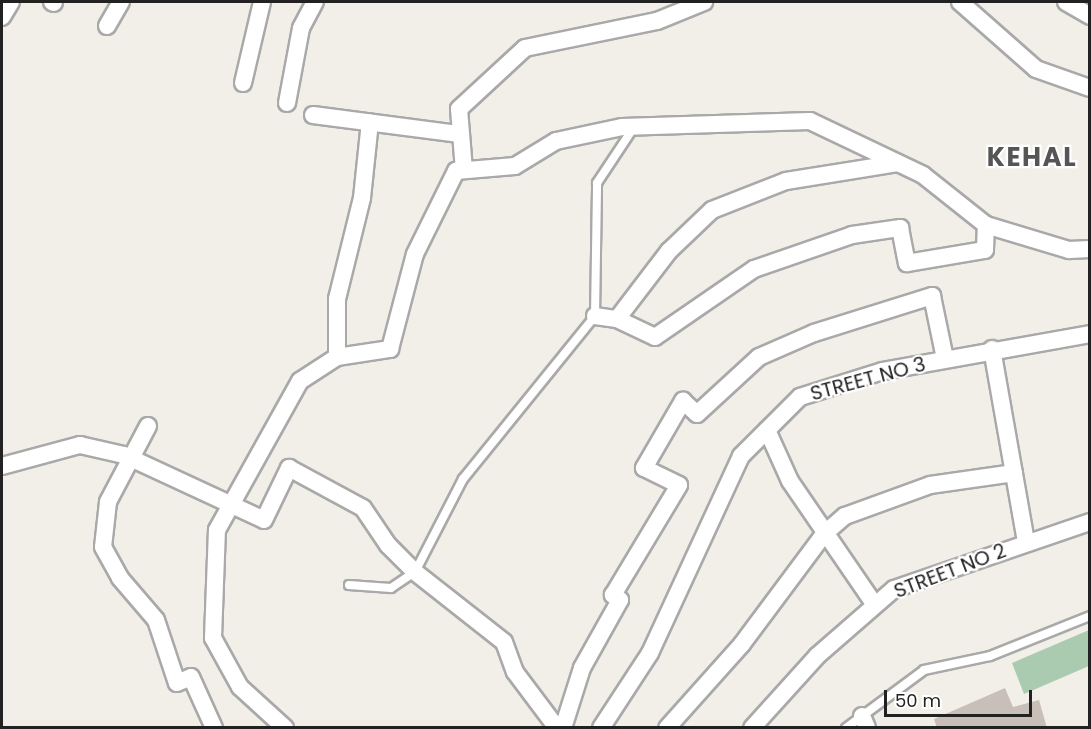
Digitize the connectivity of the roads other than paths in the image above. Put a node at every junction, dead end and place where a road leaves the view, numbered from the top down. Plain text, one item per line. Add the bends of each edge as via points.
1 (11, 2) edge
2 (121, 2) edge
3 (262, 2) edge
4 (315, 2) edge
5 (704, 2) edge
6 (960, 2) edge
7 (1066, 2) edge
8 (1089, 16) edge
9 (2, 17) edge
10 (107, 26) dead end
11 (243, 83) dead end
12 (1089, 88) edge
13 (287, 103) dead end
14 (313, 115) dead end
15 (369, 122) junction
16 (635, 127) junction
17 (460, 134) junction
18 (898, 163) junction
19 (464, 170) junction
20 (986, 225) junction
21 (1089, 249) edge
22 (595, 316) junction
23 (617, 320) junction
24 (1089, 334) edge
25 (992, 350) junction
26 (337, 357) junction
27 (945, 359) junction
28 (148, 426) dead end
29 (767, 430) junction
30 (130, 458) junction
31 (2, 465) edge
32 (1014, 473) junction
33 (231, 503) junction
34 (1089, 522) edge
35 (824, 534) junction
36 (1026, 542) junction
37 (415, 572) junction
38 (349, 585) dead end
39 (875, 605) junction
40 (1089, 616) edge
41 (865, 722) edge
42 (214, 728) edge
43 (285, 728) edge
44 (557, 728) edge
45 (563, 728) edge
46 (601, 728) edge
47 (667, 728) edge
48 (752, 728) edge
49 (846, 728) edge

1 - 9 street
2 - 10 street
3 - 11 street
4 - 13 street via 302,28
5 - 17 street via 657,21 525,48 459,109
6 - 12 street via 1036,69
7 - 8 street
14 - 15 street
15 - 17 street
15 - 26 street via 362,198 337,299
16 - 18 street via 810,121
16 - 19 street via 556,141 516,166
16 - 22 lane via 597,183
17 - 19 street
18 - 20 street via 923,176
18 - 23 street via 786,181 712,210 669,251
19 - 26 street via 456,171 415,254 390,349
20 - 21 street via 1069,250
20 - 23 street via 985,250 907,263 900,228 852,235 754,269 655,337
22 - 23 street
22 - 37 lane via 463,479
24 - 25 street, STREET NO 3
25 - 27 street, STREET NO 3
25 - 32 street
26 - 33 street via 300,381
27 - 29 street, STREET NO 3 via 800,397
27 - 45 street via 932,296 814,333 759,357 697,414 683,401 644,468 679,485 613,595 620,600 582,668
28 - 30 street
29 - 35 street via 790,481
29 - 46 street, STREET NO 3 via 741,456 650,653
30 - 31 street via 80,446
30 - 33 street
30 - 42 street via 108,502 102,546 120,578 156,620 177,683 191,677
32 - 35 street via 930,485 845,516
32 - 36 street
33 - 37 street via 264,520 290,468 363,508 388,545
33 - 43 street via 217,530 213,638 240,687
34 - 36 street, STREET NO 2
35 - 39 street
35 - 47 street via 742,644
36 - 39 street, STREET NO 2 via 894,589
37 - 38 lane via 391,588
37 - 44 street via 504,642 515,672
39 - 48 street, STREET NO 2 via 817,656
40 - 41 lane via 990,656 924,670
41 - 49 lane

